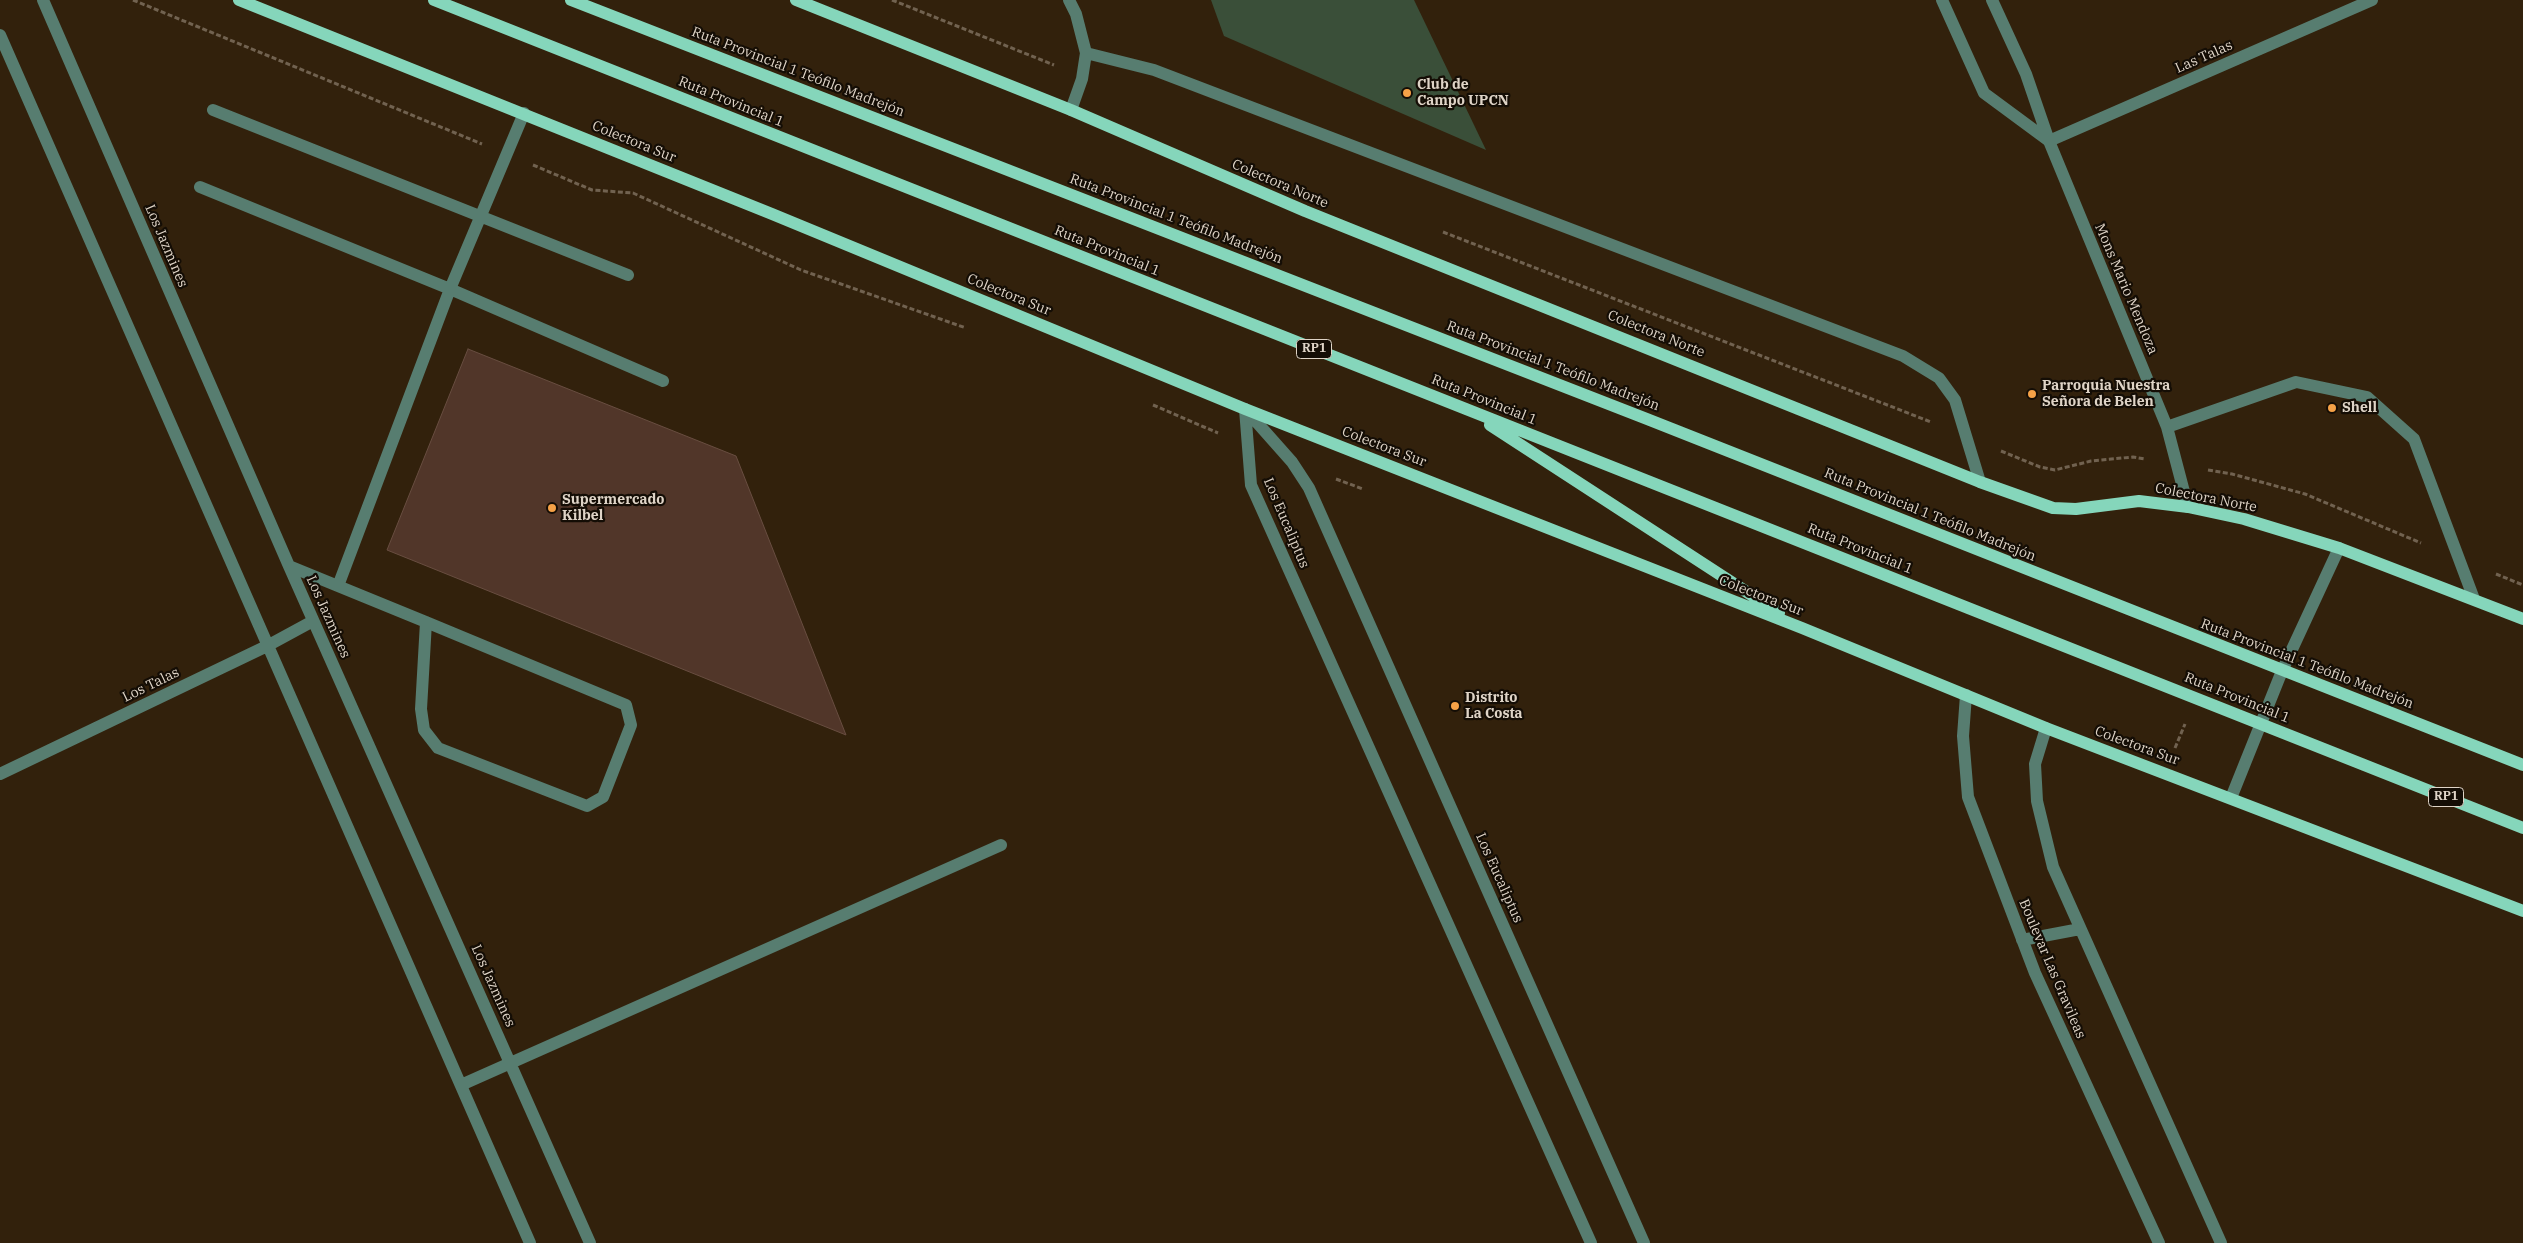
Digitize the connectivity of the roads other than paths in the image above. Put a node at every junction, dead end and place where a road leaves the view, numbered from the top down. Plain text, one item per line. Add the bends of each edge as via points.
1 (43, 0) edge
2 (239, 0) edge
3 (434, 0) edge
4 (571, 0) edge
5 (796, 0) edge
6 (1070, 0) edge
7 (1942, 0) edge
8 (1992, 0) edge
9 (2372, 0) edge
10 (0, 35) edge
11 (1086, 53) junction
12 (213, 110) dead end
13 (1071, 110) junction
14 (524, 113) junction
15 (2049, 141) junction
16 (200, 187) dead end
17 (480, 218) junction
18 (628, 275) dead end
19 (450, 289) junction
20 (663, 381) dead end
21 (1245, 409) junction
22 (1467, 410) junction
23 (2167, 427) junction
24 (1980, 482) junction
25 (2188, 507) junction
26 (2339, 548) junction
27 (288, 566) junction
28 (338, 586) junction
29 (2474, 599) junction
30 (2523, 619) edge
31 (313, 621) junction
32 (426, 622) junction
33 (1802, 628) junction
34 (267, 646) junction
35 (2282, 670) junction
36 (1966, 695) junction
37 (2260, 723) junction
38 (2046, 728) junction
39 (2523, 765) edge
40 (0, 774) edge
41 (2231, 798) junction
42 (2523, 828) edge
43 (1001, 845) dead end
44 (2523, 911) edge
45 (2080, 929) junction
46 (2022, 940) junction
47 (511, 1063) junction
48 (460, 1085) junction
49 (530, 1243) edge
50 (590, 1243) edge
51 (1591, 1243) edge
52 (1644, 1243) edge
53 (2158, 1243) edge
54 (2221, 1243) edge

1 - 27 street, Los Jazmines
2 - 14 main road, Colectora Sur
3 - 22 main road, Ruta Provincial 1 / RP1
4 - 35 main road, Ruta Provincial 1 Teófilo Madrejón
5 - 13 main road, Colectora Norte
6 - 11 street
7 - 15 street via 1984,93
8 - 15 street, Mons Mario Mendoza via 2026,74
9 - 15 street, Las Talas
10 - 34 street
11 - 13 street via 1082,80
11 - 24 street via 1154,70 1903,356 1939,378 1956,400
12 - 17 street
13 - 24 main road, Colectora Norte via 1305,211
14 - 17 street
14 - 21 main road, Colectora Sur
15 - 23 street, Mons Mario Mendoza
16 - 19 street
17 - 18 street
17 - 19 street
19 - 20 street
19 - 28 street
21 - 33 main road, Colectora Sur
21 - 51 street, Los Eucaliptus via 1251,485
21 - 52 street, Los Eucaliptus via 1292,462 1309,488
22 - 33 main road
22 - 37 main road, Ruta Provincial 1 / RP1
23 - 25 street, Mons Mario Mendoza
23 - 29 street via 2296,382 2367,396 2414,439
24 - 25 main road, Colectora Norte via 2053,508 2139,501
25 - 26 main road, Colectora Norte via 2244,519
26 - 29 main road, Colectora Norte
26 - 35 street
27 - 28 street
27 - 31 street, Los Jazmines
28 - 32 street
29 - 30 main road, Colectora Norte
31 - 34 street, Los Talas
31 - 47 street, Los Jazmines
32 - 32 street via 626,705 631,725 603,797 587,806 438,748 424,730 421,709
33 - 36 main road, Colectora Sur
34 - 40 street, Los Talas
34 - 48 street
35 - 37 street
35 - 39 main road, Ruta Provincial 1 Teófilo Madrejón
36 - 38 main road, Colectora Sur
36 - 46 street, Boulevar Las Gravileas via 1963,736 1968,798
37 - 41 street
37 - 42 main road, Ruta Provincial 1 / RP1
38 - 41 main road, Colectora Sur
38 - 45 street via 2035,764 2037,801 2053,867
41 - 44 main road, Colectora Sur
43 - 47 street
45 - 46 street
45 - 54 street
46 - 53 street, Boulevar Las Gravileas
47 - 48 street
47 - 50 street, Los Jazmines
48 - 49 street

